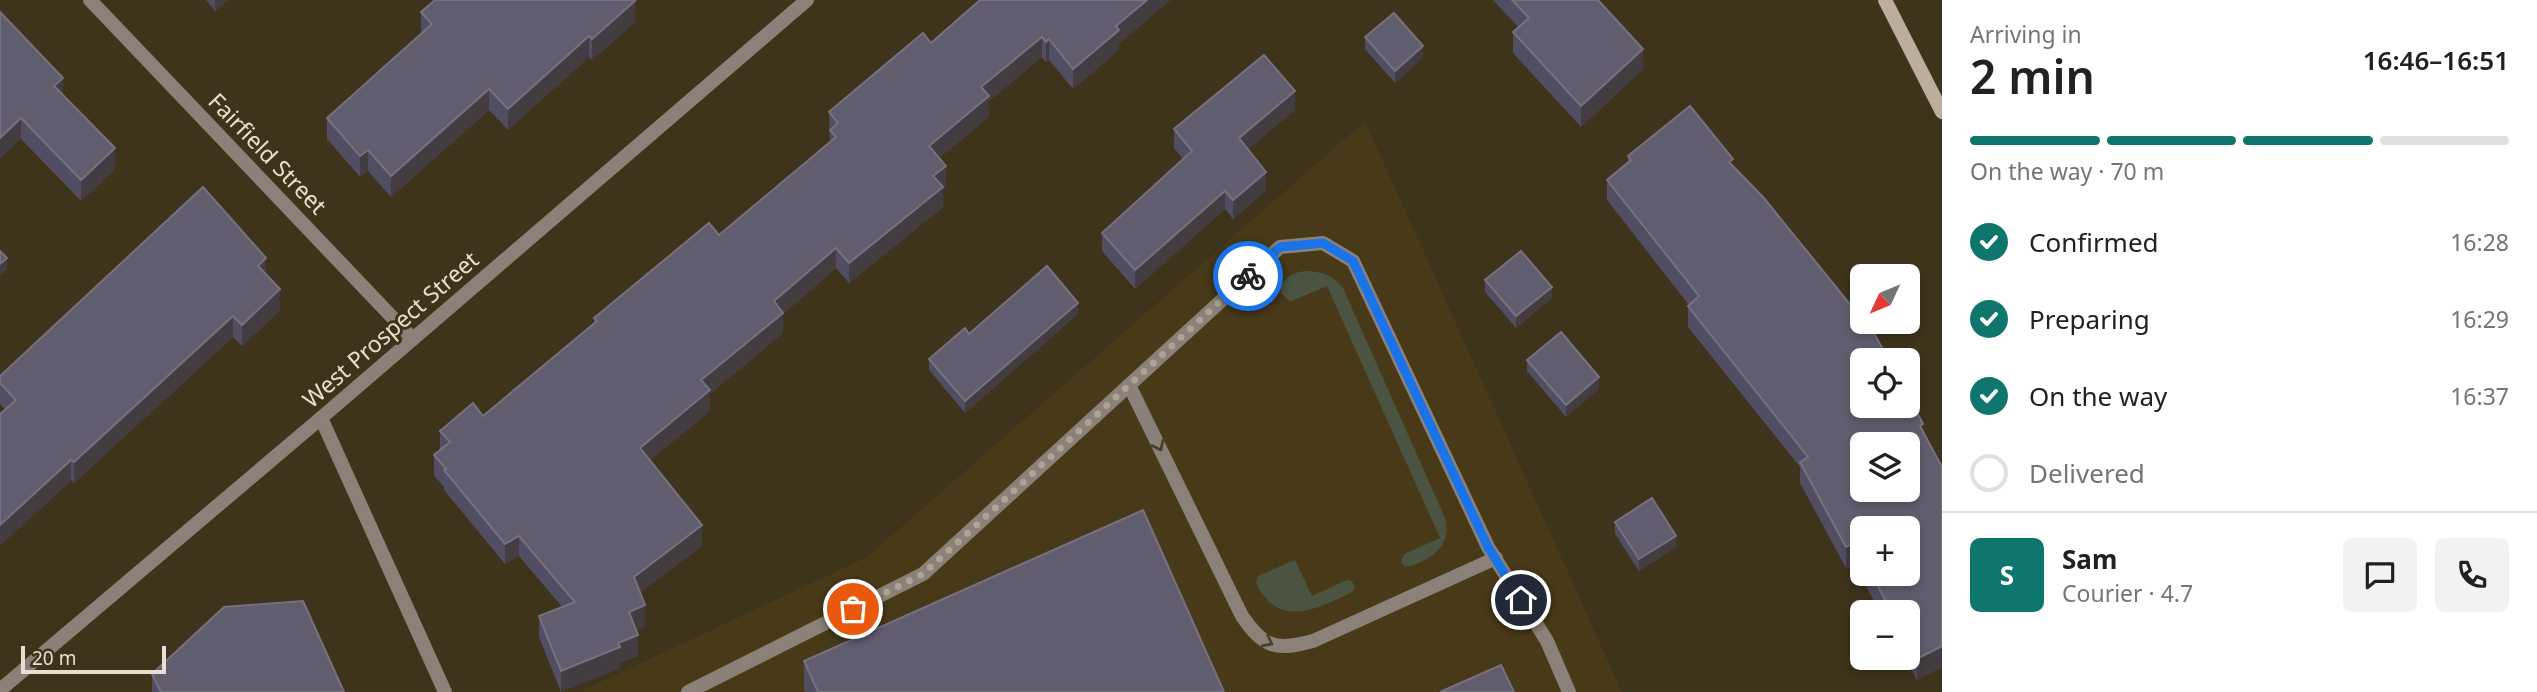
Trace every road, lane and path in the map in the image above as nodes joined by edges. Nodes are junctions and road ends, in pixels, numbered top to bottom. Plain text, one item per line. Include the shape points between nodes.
1 (90, 0) edge
2 (807, 0) edge
3 (1885, 0) edge
4 (1942, 112) edge
5 (413, 338) junction
6 (1129, 384) junction
7 (321, 418) junction
8 (1496, 558) junction
9 (0, 690) edge
10 (445, 692) edge
11 (688, 692) edge
12 (1569, 692) edge

1 - 5 street, Fairfield Street
2 - 5 street, West Prospect Street
3 - 4 main road
5 - 7 street, West Prospect Street
6 -> 8 street via 1241,616 1270,645 1287,648 1313,641
6 - 8 street via 1280,247 1323,243 1353,261
6 - 11 street via 923,574
7 - 9 street, West Prospect Street
7 - 10 street
8 - 12 street via 1547,641

